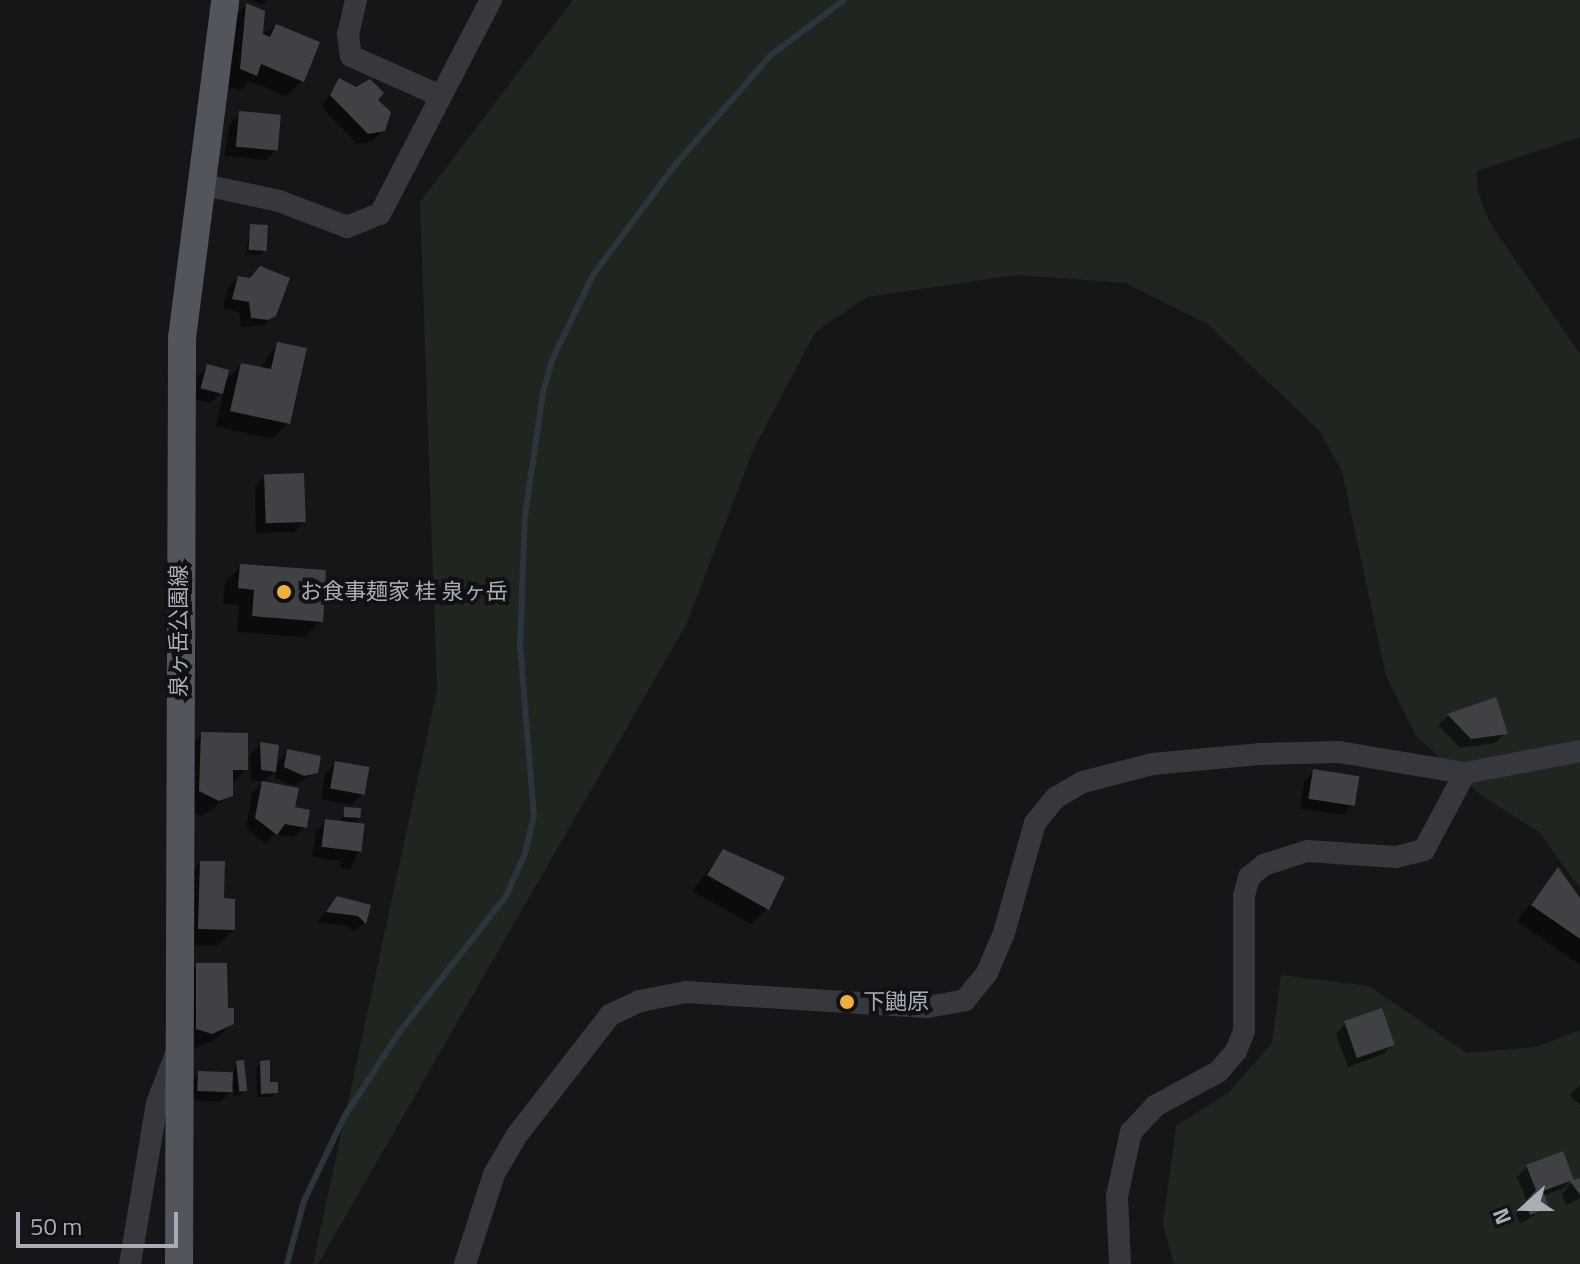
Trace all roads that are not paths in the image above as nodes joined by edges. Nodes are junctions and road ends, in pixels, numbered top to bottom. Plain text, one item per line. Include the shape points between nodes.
1 (225, 0) edge
2 (356, 0) edge
3 (491, 0) edge
4 (438, 95) junction
5 (200, 184) junction
6 (1580, 751) edge
7 (1465, 773) junction
8 (178, 1049) junction
9 (130, 1264) edge
10 (179, 1264) edge
11 (465, 1264) edge
12 (1120, 1264) edge

1 - 5 main road, 泉ヶ岳公園線
2 - 4 street via 348,35 351,56
3 - 4 street
4 - 5 street via 380,214 361,223 347,227 279,201
5 - 8 main road, 泉ヶ岳公園線 via 182,338 179,434
6 - 7 street
7 - 11 street via 1319,751 1165,763 1106,774 1055,798 1035,823 1004,933 987,973 965,1000 927,1007 709,991 620,1008 601,1025 517,1135 494,1174
7 - 12 street via 1424,850 1396,857 1307,851 1264,865 1249,877 1244,896 1244,1031 1218,1072 1155,1106 1131,1132 1117,1196
8 - 9 street via 157,1103
8 - 10 main road, 泉ヶ岳公園線

